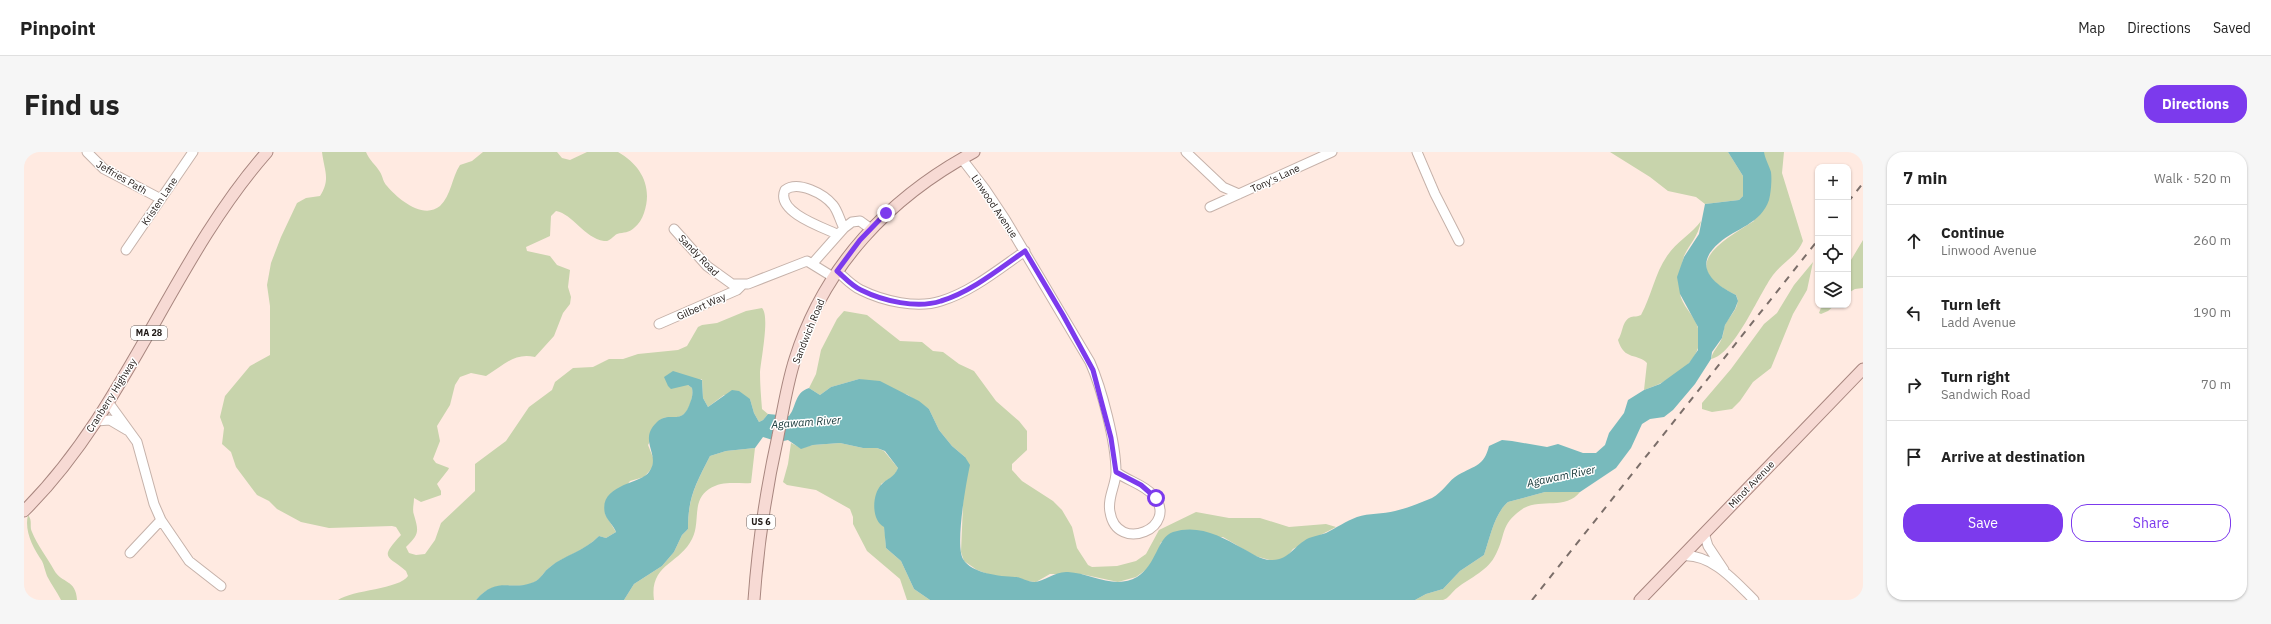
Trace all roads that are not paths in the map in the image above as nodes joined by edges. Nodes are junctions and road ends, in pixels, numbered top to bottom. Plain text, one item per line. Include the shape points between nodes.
1 (87, 152) edge
2 (193, 152) edge
3 (267, 152) edge
4 (974, 152) edge
5 (1186, 152) edge
6 (1332, 152) edge
7 (1417, 152) edge
8 (962, 159) junction
9 (1239, 194) junction
10 (161, 199) junction
11 (1210, 207) dead end
12 (844, 228) junction
13 (870, 228) junction
14 (674, 229) dead end
15 (837, 234) junction
16 (1459, 241) dead end
17 (126, 250) dead end
18 (1025, 251) junction
19 (812, 262) junction
20 (835, 274) junction
21 (742, 285) junction
22 (659, 324) dead end
23 (1863, 369) edge
24 (108, 402) junction
25 (96, 421) junction
26 (130, 432) junction
27 (1116, 472) junction
28 (24, 510) edge
29 (161, 520) junction
30 (1704, 533) junction
31 (130, 553) dead end
32 (1682, 556) junction
33 (1726, 573) junction
34 (221, 586) dead end
35 (754, 600) edge
36 (1640, 600) edge
37 (1754, 600) edge

1 - 10 street, Jeffries Path via 104,168
2 - 10 street, Kristen Lane
3 - 24 main road, Cranberry Highway / MA 28 via 202,238
4 - 8 main road, Sandwich Road / US 6
5 - 9 street, Tony's Lane via 1216,181
6 - 9 street, Tony's Lane
7 - 16 street
8 - 13 main road, Sandwich Road / US 6 via 912,191
8 - 18 street, Linwood Avenue via 986,189
9 - 11 street, Tony's Lane
10 - 17 street, Kristen Lane
12 - 13 street via 856,221 864,222
12 - 15 street
12 - 15 street via 833,205 821,196 803,188 786,189 785,199 794,212 808,222
13 - 20 main road, Sandwich Road / US 6
14 - 21 street, Sandy Road via 713,272 728,282
15 - 19 street
18 - 20 street via 957,294 931,304 897,302 876,296 860,290
18 - 27 street, Linwood Avenue via 1093,370 1111,438
19 - 20 street
19 - 21 street via 798,262 755,282
20 - 35 main road, Sandwich Road / US 6 via 817,306 799,348 782,414 759,536
21 - 22 street, Gilbert Way via 704,306
23 - 30 main road, Minot Avenue
24 - 25 main road, Cranberry Highway / MA 28
24 - 26 street
25 - 26 street via 110,420
25 - 28 main road, Cranberry Highway / MA 28 via 61,470
26 - 29 street via 137,442 151,496
27 - 27 street, Linwood Avenue via 1109,506 1111,516 1125,532 1135,535 1146,532 1154,525 1159,515 1158,502 1146,489
29 - 31 street
29 - 34 street via 189,561
30 - 32 main road, Minot Avenue
30 - 33 street via 1708,546
32 - 33 street via 1698,557
32 - 36 main road, Minot Avenue
33 - 37 street

